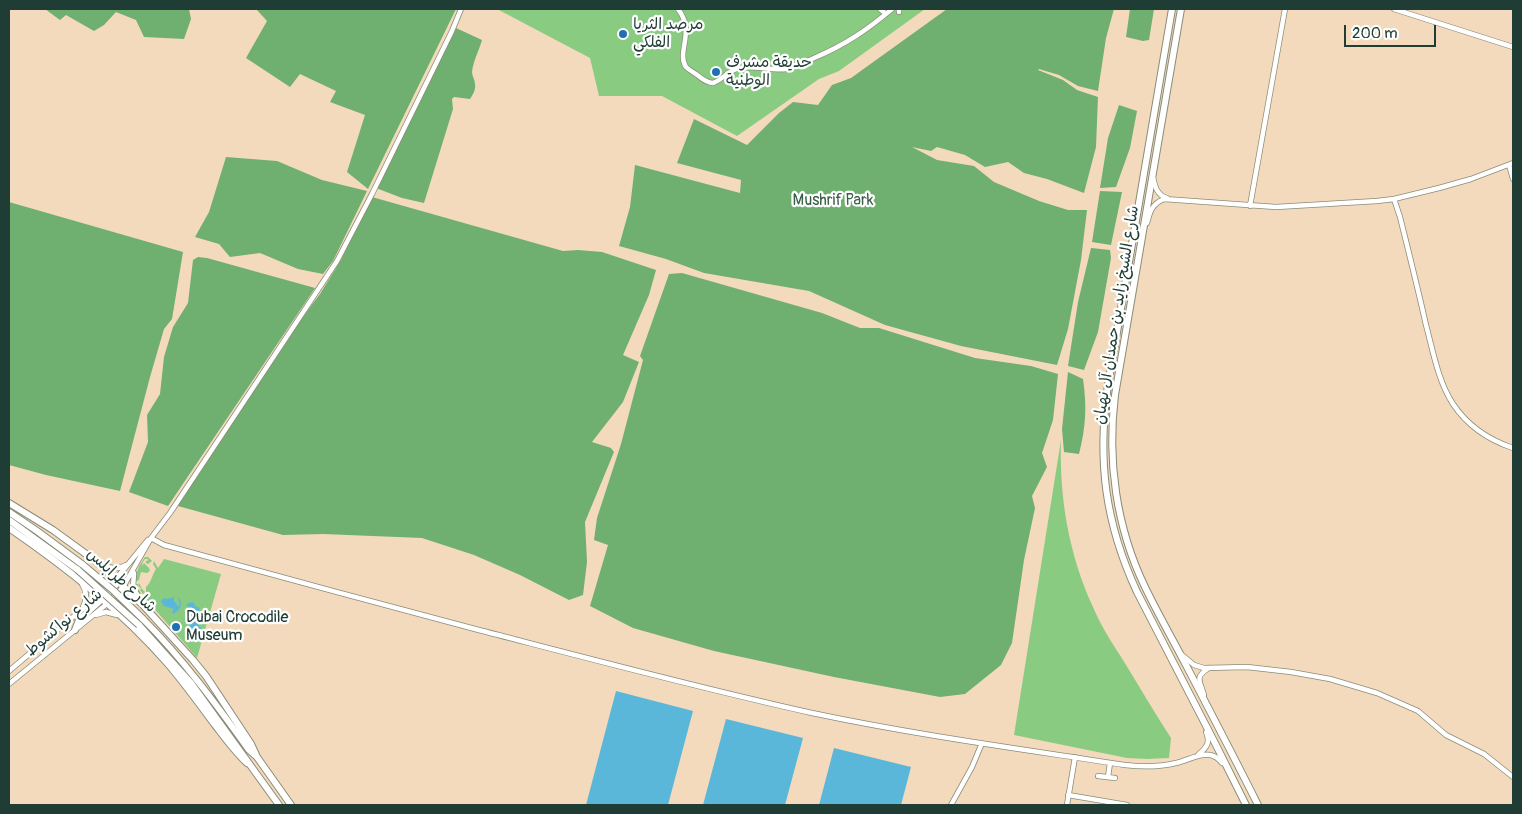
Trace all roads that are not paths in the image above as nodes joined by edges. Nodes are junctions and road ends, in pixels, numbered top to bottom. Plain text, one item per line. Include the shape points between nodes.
1 (461, 9) edge
2 (678, 9) edge
3 (880, 9) edge
4 (892, 9) edge
5 (1172, 9) edge
6 (1181, 9) edge
7 (1285, 9) edge
8 (1394, 9) edge
9 (886, 14) junction
10 (1513, 47) edge
11 (1511, 164) edge
12 (1153, 174) junction
13 (1513, 178) edge
14 (1169, 199) junction
15 (1394, 199) junction
16 (1250, 206) junction
17 (1142, 238) junction
18 (1513, 448) edge
19 (9, 502) edge
20 (9, 512) edge
21 (9, 520) edge
22 (9, 528) edge
23 (151, 538) junction
24 (97, 562) junction
25 (129, 563) junction
26 (81, 567) junction
27 (135, 568) junction
28 (78, 578) junction
29 (115, 579) junction
30 (123, 587) junction
31 (103, 599) junction
32 (142, 604) junction
33 (81, 610) junction
34 (90, 618) junction
35 (127, 622) junction
36 (141, 622) junction
37 (75, 630) junction
38 (1178, 650) junction
39 (1209, 668) junction
40 (9, 671) edge
41 (9, 684) edge
42 (1205, 701) junction
43 (1199, 712) junction
44 (982, 743) junction
45 (1198, 756) junction
46 (257, 757) junction
47 (1075, 757) junction
48 (247, 763) junction
49 (1110, 763) junction
50 (1098, 776) dead end
51 (1108, 777) junction
52 (1513, 777) edge
53 (1115, 778) dead end
54 (1234, 780) junction
55 (1068, 795) junction
56 (279, 805) edge
57 (292, 805) edge
58 (951, 805) edge
59 (1067, 805) edge
60 (1123, 805) edge
61 (1246, 805) edge
62 (1258, 805) edge

1 - 23 street via 337,260
2 - 9 street via 687,26 685,64 711,83 740,68 780,69 799,65 848,42
3 - 9 street
4 - 9 street
5 - 43 highway, شارع الشيخ زايد بن حمدان آل نهيان via 1108,385 1103,451 1107,500 1121,556
6 - 12 highway, شارع الشيخ زايد بن حمدان آل نهيان
7 - 16 street
8 - 10 street
11 - 13 street
11 - 15 street via 1452,185
12 - 14 street via 1157,191
12 - 17 highway, شارع الشيخ زايد بن حمدان آل نهيان
14 - 16 street
14 - 17 street via 1160,201 1151,210
15 - 16 street
15 - 18 street via 1446,391 1475,427
17 - 38 highway, شارع الشيخ زايد بن حمدان آل نهيان via 1114,404 1114,478 1131,552
19 - 24 highway
20 - 26 highway, شارع طرابلس
21 - 26 highway, شارع طرابلس
22 - 28 highway
23 - 25 street, شارع نواكشوط
23 - 27 street, شارع نواكشوط
23 - 44 street via 164,545 259,571 703,688 839,718
24 - 25 street via 113,569
24 - 29 highway
25 - 29 street, شارع نواكشوط
26 - 36 highway, شارع طرابلس, bridge
27 - 30 street, شارع نواكشوط
27 - 32 street via 134,587
28 - 31 highway
28 - 33 street via 86,593 86,602
29 - 30 highway
29 - 31 highway via 114,588
30 - 31 street, شارع نواكشوط
30 - 32 highway
31 - 33 street, شارع نواكشوط
31 - 34 street, شارع نواكشوط
31 - 35 highway
31 - 37 highway via 79,620
32 - 46 highway via 206,676
33 - 40 street, شارع نواكشوط
34 - 35 street via 108,612
34 - 37 street, شارع نواكشوط
35 - 48 highway via 167,662
36 - 46 highway, شارع طرابلس via 158,634 190,671
36 - 48 highway, شارع طرابلس via 176,664
37 - 41 street, شارع نواكشوط
38 - 39 street via 1194,665
38 - 42 highway, شارع الشيخ زايد بن حمدان آل نهيان
39 - 42 street via 1200,676
39 - 52 street via 1242,667 1291,672 1377,693 1418,711 1446,735 1484,754
42 - 62 highway, شارع الشيخ زايد بن حمدان آل نهيان
43 - 45 street via 1208,742
43 - 54 highway, شارع الشيخ زايد بن حمدان آل نهيان
44 - 47 street
44 - 58 street
45 - 49 street via 1159,766
45 - 54 street via 1208,754 1217,757
46 - 57 highway, شارع طرابلس
47 - 49 street
47 - 55 street
48 - 56 highway, شارع طرابلس
49 - 51 street
50 - 51 street
51 - 53 street
54 - 61 highway, شارع الشيخ زايد بن حمدان آل نهيان
55 - 59 street
55 - 60 street

